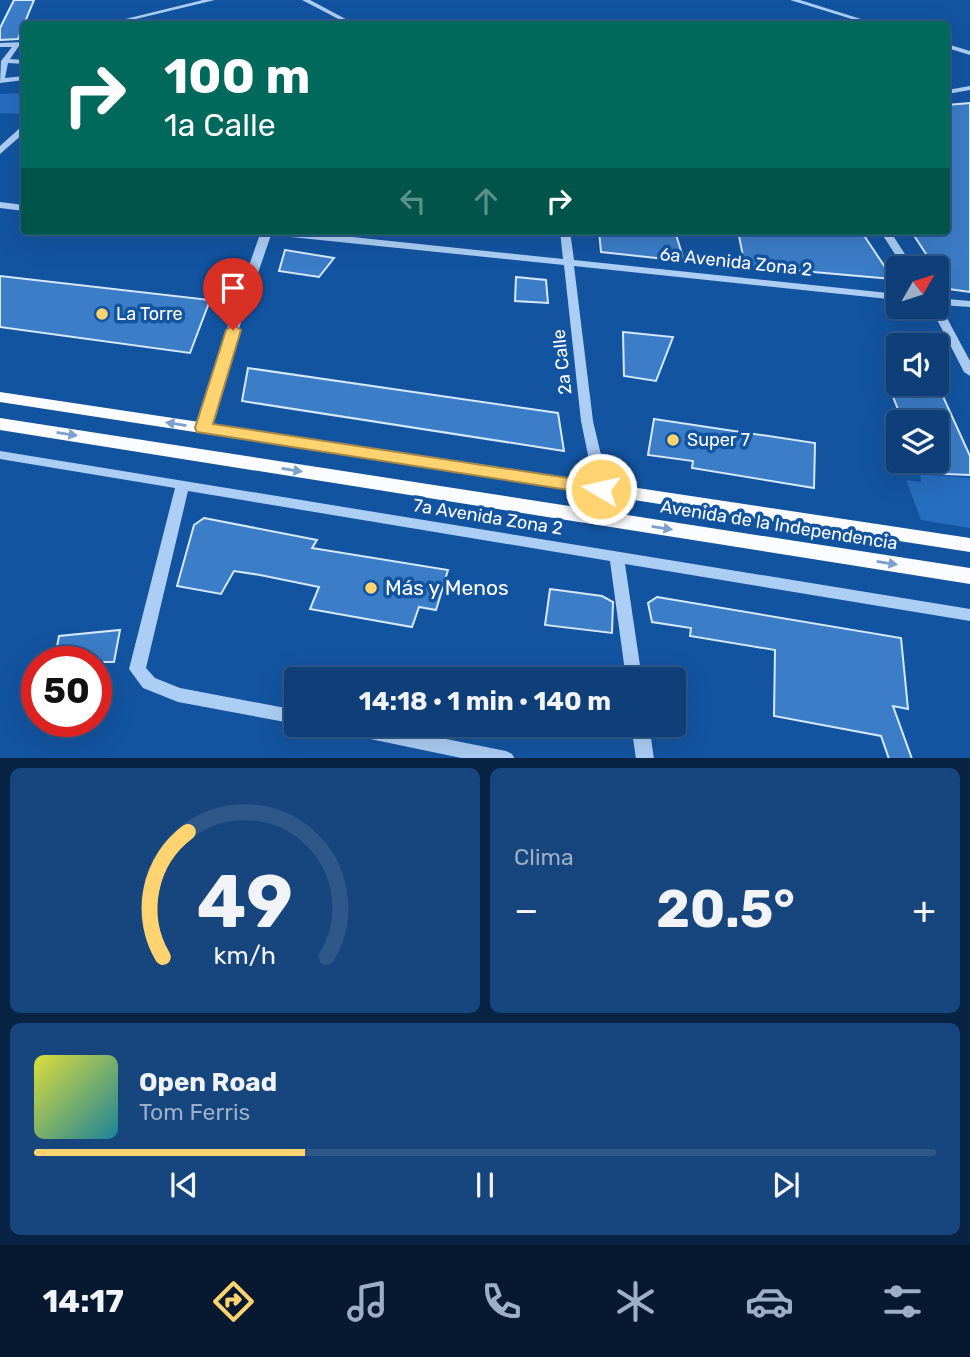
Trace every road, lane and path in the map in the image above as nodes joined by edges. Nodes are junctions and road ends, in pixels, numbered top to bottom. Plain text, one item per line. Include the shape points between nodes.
1 (212, 0) edge
2 (305, 0) edge
3 (793, 0) edge
4 (121, 21) edge
5 (346, 21) edge
6 (864, 21) edge
7 (0, 45) edge
8 (20, 45) edge
9 (950, 47) edge
10 (970, 53) edge
11 (5, 61) junction
12 (21, 62) edge
13 (21, 78) edge
14 (0, 81) edge
15 (970, 88) edge
16 (950, 91) edge
17 (21, 132) edge
18 (0, 151) edge
19 (0, 205) edge
20 (21, 208) edge
21 (266, 235) edge
22 (306, 235) edge
23 (566, 235) edge
24 (888, 235) edge
25 (901, 256) edge
26 (570, 262) junction
27 (886, 296) edge
28 (949, 302) edge
29 (970, 304) edge
30 (942, 319) edge
31 (970, 372) edge
32 (0, 397) edge
33 (0, 424) edge
34 (203, 428) junction
35 (0, 455) edge
36 (182, 487) junction
37 (601, 489) junction
38 (970, 545) edge
39 (617, 557) junction
40 (970, 576) edge
41 (970, 615) edge
42 (632, 667) edge
43 (284, 716) edge
44 (399, 737) edge
45 (642, 737) edge
46 (506, 758) edge
47 (645, 758) edge

1 - 4 street
2 - 5 street
3 - 6 street
7 - 8 street
8 - 11 street
9 - 10 street
11 - 12 street
11 - 14 street
13 - 14 street
15 - 16 street
17 - 18 street
19 - 20 street
21 - 34 street
22 - 26 street, 6a Avenida Zona 2
23 - 26 street, 2a Calle
24 - 25 street
26 - 27 street, 6a Avenida Zona 2
26 - 37 street, 2a Calle via 585,410
28 - 29 street
30 - 31 street
34 -> 32 main road, Avenida de la Independencia
33 -> 40 main road, Avenida de la Independencia
34 - 37 main road, Avenida de la Independencia
35 - 36 street, 7a Avenida Zona 2
36 - 39 street, 7a Avenida Zona 2
36 - 43 street via 137,669 149,683 178,695
37 - 38 main road, Avenida de la Independencia
39 - 41 street, 7a Avenida Zona 2
39 - 42 street
44 - 46 street
45 - 47 street

